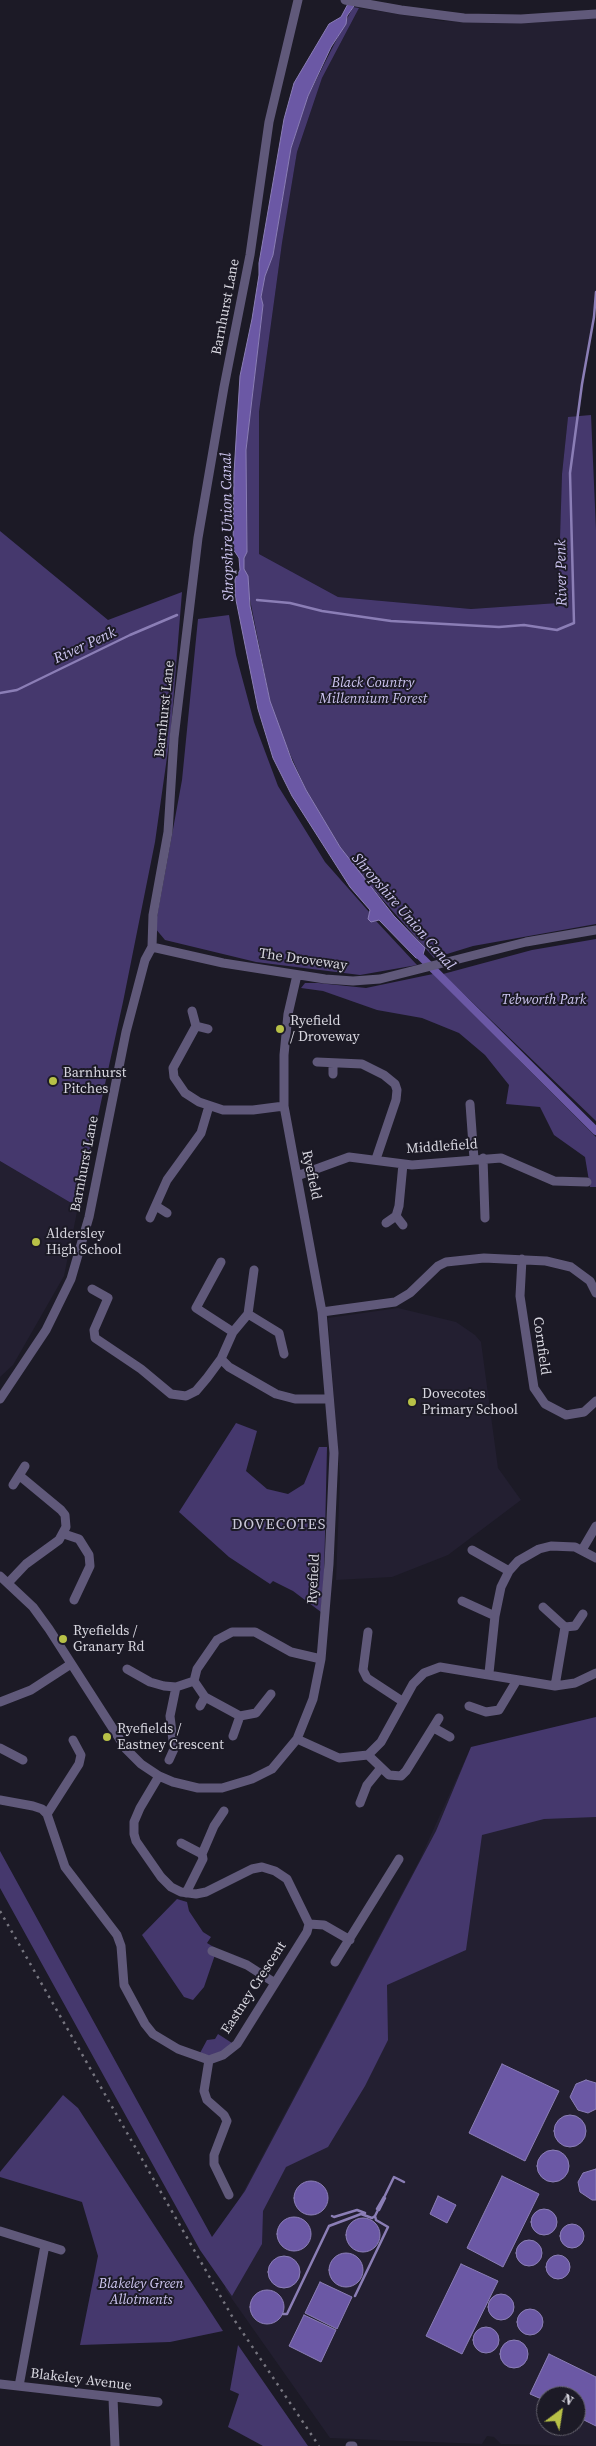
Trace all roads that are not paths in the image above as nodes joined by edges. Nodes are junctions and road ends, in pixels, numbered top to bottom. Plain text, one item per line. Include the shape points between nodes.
1 (298, 0) edge
2 (345, 0) edge
3 (596, 14) edge
4 (596, 930) edge
5 (152, 947) junction
6 (297, 975) junction
7 (192, 1011) dead end
8 (196, 1026) junction
9 (208, 1029) dead end
10 (317, 1062) dead end
11 (333, 1063) junction
12 (333, 1074) dead end
13 (470, 1104) dead end
14 (209, 1106) junction
15 (284, 1106) junction
16 (376, 1159) junction
17 (478, 1159) junction
18 (403, 1164) junction
19 (298, 1176) junction
20 (587, 1182) dead end
21 (156, 1206) junction
22 (166, 1213) dead end
23 (396, 1216) junction
24 (150, 1218) dead end
25 (485, 1218) dead end
26 (386, 1223) dead end
27 (404, 1225) dead end
28 (522, 1259) junction
29 (221, 1262) dead end
30 (254, 1270) dead end
31 (92, 1289) dead end
32 (596, 1293) edge
33 (322, 1312) junction
34 (248, 1314) junction
35 (233, 1332) junction
36 (284, 1354) dead end
37 (221, 1359) junction
38 (0, 1399) edge
39 (329, 1399) junction
40 (596, 1401) edge
41 (25, 1466) dead end
42 (20, 1476) junction
43 (13, 1485) dead end
44 (596, 1526) edge
45 (64, 1534) junction
46 (472, 1550) dead end
47 (582, 1550) junction
48 (596, 1558) edge
49 (509, 1571) junction
50 (0, 1576) edge
51 (8, 1583) junction
52 (74, 1600) dead end
53 (462, 1601) dead end
54 (543, 1606) dead end
55 (583, 1614) dead end
56 (495, 1616) junction
57 (565, 1627) junction
58 (368, 1632) dead end
59 (321, 1658) junction
60 (71, 1664) junction
61 (127, 1669) dead end
62 (489, 1674) junction
63 (596, 1674) edge
64 (517, 1680) junction
65 (194, 1681) junction
66 (556, 1686) junction
67 (176, 1687) junction
68 (272, 1694) dead end
69 (205, 1697) junction
70 (402, 1701) junction
71 (0, 1702) edge
72 (200, 1706) dead end
73 (474, 1706) dead end
74 (240, 1716) junction
75 (438, 1718) dead end
76 (434, 1728) junction
77 (233, 1736) dead end
78 (450, 1737) dead end
79 (297, 1739) junction
80 (73, 1740) dead end
81 (0, 1748) edge
82 (368, 1754) junction
83 (24, 1760) dead end
84 (169, 1760) dead end
85 (380, 1769) junction
86 (159, 1776) junction
87 (0, 1800) edge
88 (360, 1802) dead end
89 (224, 1811) dead end
90 (47, 1814) junction
91 (181, 1843) dead end
92 (202, 1854) junction
93 (399, 1859) dead end
94 (186, 1893) junction
95 (310, 1924) junction
96 (350, 1940) junction
97 (212, 1951) dead end
98 (335, 1962) dead end
99 (275, 1983) junction
100 (209, 2060) junction
101 (229, 2195) dead end
102 (0, 2231) edge
103 (45, 2246) junction
104 (61, 2250) dead end
105 (0, 2384) edge
106 (18, 2386) junction
107 (113, 2398) junction
108 (158, 2402) dead end
109 (115, 2446) edge

1 - 5 street, Barnhurst Lane via 269,122 250,255 198,538 174,738 168,832 153,916
2 - 3 street via 464,18
4 - 6 street, The Droveway via 526,942 380,979 352,981
5 - 6 street, The Droveway
5 - 38 street, Barnhurst Lane via 145,960 126,1032 89,1217 71,1279 46,1330
6 - 15 street, Ryefield via 288,1014
7 - 8 street
8 - 9 street
8 - 14 street via 176,1060 174,1077 185,1092
10 - 11 street
11 - 12 street
11 - 16 street via 362,1064 395,1084 396,1100
13 - 17 street
14 - 15 street via 238,1111
14 - 21 street via 200,1133 167,1180
15 - 19 street, Ryefield
16 - 18 street, Middlefield
16 - 19 street, Middlefield via 346,1157
17 - 18 street, Middlefield
17 - 20 street, Middlefield via 501,1158 554,1181
17 - 25 street
18 - 23 street
19 - 33 street, Ryefield
21 - 22 street
21 - 24 street
23 - 26 street
23 - 27 street
28 - 32 street via 571,1267 590,1281
28 - 33 street via 446,1262 395,1302
28 - 40 street, Cornfield via 520,1296 534,1388 545,1404 566,1415 584,1412
29 - 35 street via 196,1308
30 - 34 street
31 - 37 street via 108,1298 94,1330 96,1338 170,1394 186,1396 196,1391
33 - 39 street, Ryefield
34 - 35 street
34 - 36 street via 279,1332
35 - 37 street
37 - 39 street via 276,1394 295,1399
39 - 59 street, Ryefield via 334,1453
41 - 42 street
42 - 43 street
42 - 45 street via 61,1510 67,1521
44 - 47 street
45 - 51 street
45 - 52 street via 79,1539 89,1555 90,1566
46 - 49 street
47 - 48 street
47 - 49 street via 565,1546 539,1549 526,1555
49 - 56 street via 501,1586
50 - 51 street, Ryefield
51 - 60 street, Ryefield via 32,1607
53 - 56 street
54 - 57 street
55 - 57 street via 575,1626
56 - 62 street
57 - 66 street
58 - 70 street via 364,1670 367,1678
59 - 65 street via 291,1652 255,1632 241,1631 217,1640 197,1668
59 - 79 street, Ryefield via 313,1698
60 - 71 street via 31,1690
60 - 86 street, Ryefield via 126,1749
61 - 67 street via 150,1682
62 - 64 street
62 - 70 street via 449,1666 432,1669 418,1678
63 - 66 street via 575,1684
64 - 66 street
64 - 73 street via 499,1710 486,1712
65 - 67 street
65 - 69 street
67 - 84 street via 170,1716 177,1736
68 - 74 street via 256,1713
69 - 72 street
69 - 74 street
70 - 82 street via 381,1742
74 - 77 street
75 - 76 street
76 - 78 street
76 - 85 street via 401,1776 389,1775
79 - 82 street via 339,1758
79 - 86 street, Ryefield via 272,1768 252,1779 222,1788 198,1788
80 - 90 street via 81,1755 79,1764
81 - 83 street
82 - 85 street
85 - 88 street via 367,1785
86 - 94 street via 140,1808 134,1822 134,1834 161,1877 171,1888
87 - 90 street via 33,1806
89 - 92 street
90 - 100 street via 65,1867 118,1934 124,1985 145,2024 153,2034 169,2044
91 - 92 street
92 - 94 street via 203,1859
93 - 96 street
94 - 95 street via 206,1892 262,1867 287,1879
95 - 96 street via 324,1925
95 - 99 street, Eastney Crescent
96 - 98 street
97 - 99 street via 247,1965
99 - 100 street, Eastney Crescent via 237,2044
100 - 101 street via 204,2091 207,2100 224,2114 227,2121 214,2155 214,2164
102 - 103 street
103 - 104 street
103 - 106 street
105 - 106 street, Blakeley Avenue
106 - 107 street, Blakeley Avenue
107 - 108 street, Blakeley Avenue
107 - 109 street

